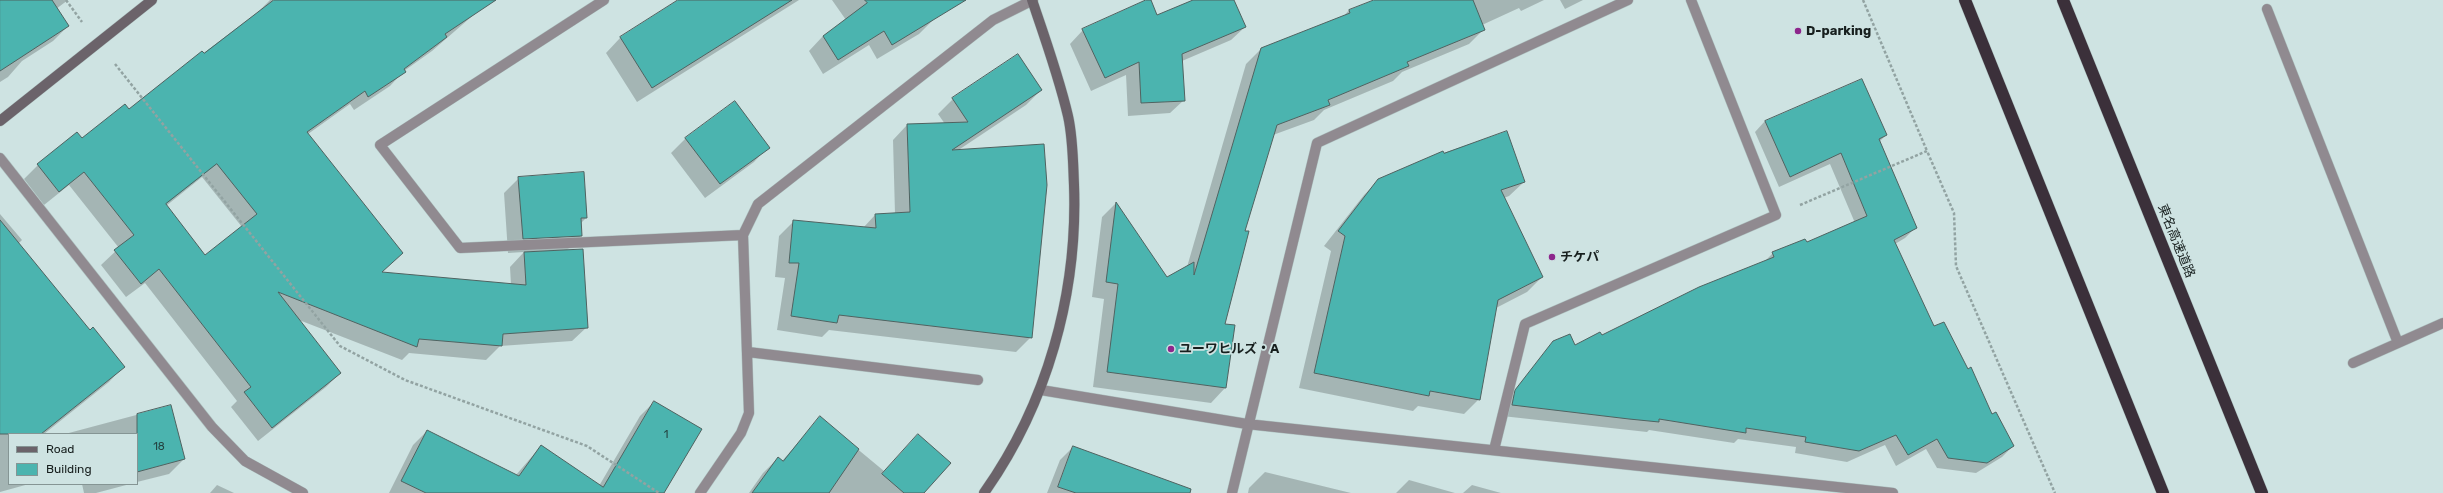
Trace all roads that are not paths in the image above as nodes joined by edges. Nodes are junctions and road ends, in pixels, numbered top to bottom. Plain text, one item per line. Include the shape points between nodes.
1 (152, 0) edge
2 (604, 0) edge
3 (1032, 0) edge
4 (1628, 0) edge
5 (1691, 0) edge
6 (1965, 0) edge
7 (2063, 0) edge
8 (2267, 9) dead end
9 (0, 121) edge
10 (0, 158) edge
11 (743, 235) junction
12 (2443, 323) edge
13 (2398, 343) junction
14 (748, 352) junction
15 (2353, 364) dead end
16 (978, 380) dead end
17 (1041, 390) junction
18 (1248, 424) junction
19 (1494, 450) junction
20 (303, 493) edge
21 (700, 493) edge
22 (984, 493) edge
23 (1232, 493) edge
24 (1893, 493) edge
25 (2163, 493) edge
26 (2262, 493) edge

1 - 9 street
2 - 11 street via 380,144 460,248
3 - 11 street via 993,20 758,204
3 - 17 street via 1068,116 1073,150 1075,222 1067,297
4 - 18 street via 1317,143
5 - 19 street via 1776,215 1525,324
6 - 25 highway
7 - 26 highway, 東名高速道路
8 - 13 street
10 - 20 street via 212,427 245,461
11 - 14 street
12 - 13 street
13 - 15 street
14 - 16 street
14 - 21 street via 748,413 741,433
17 - 18 street
17 - 22 street via 1007,460
18 - 19 street
18 - 23 street
19 - 24 street

